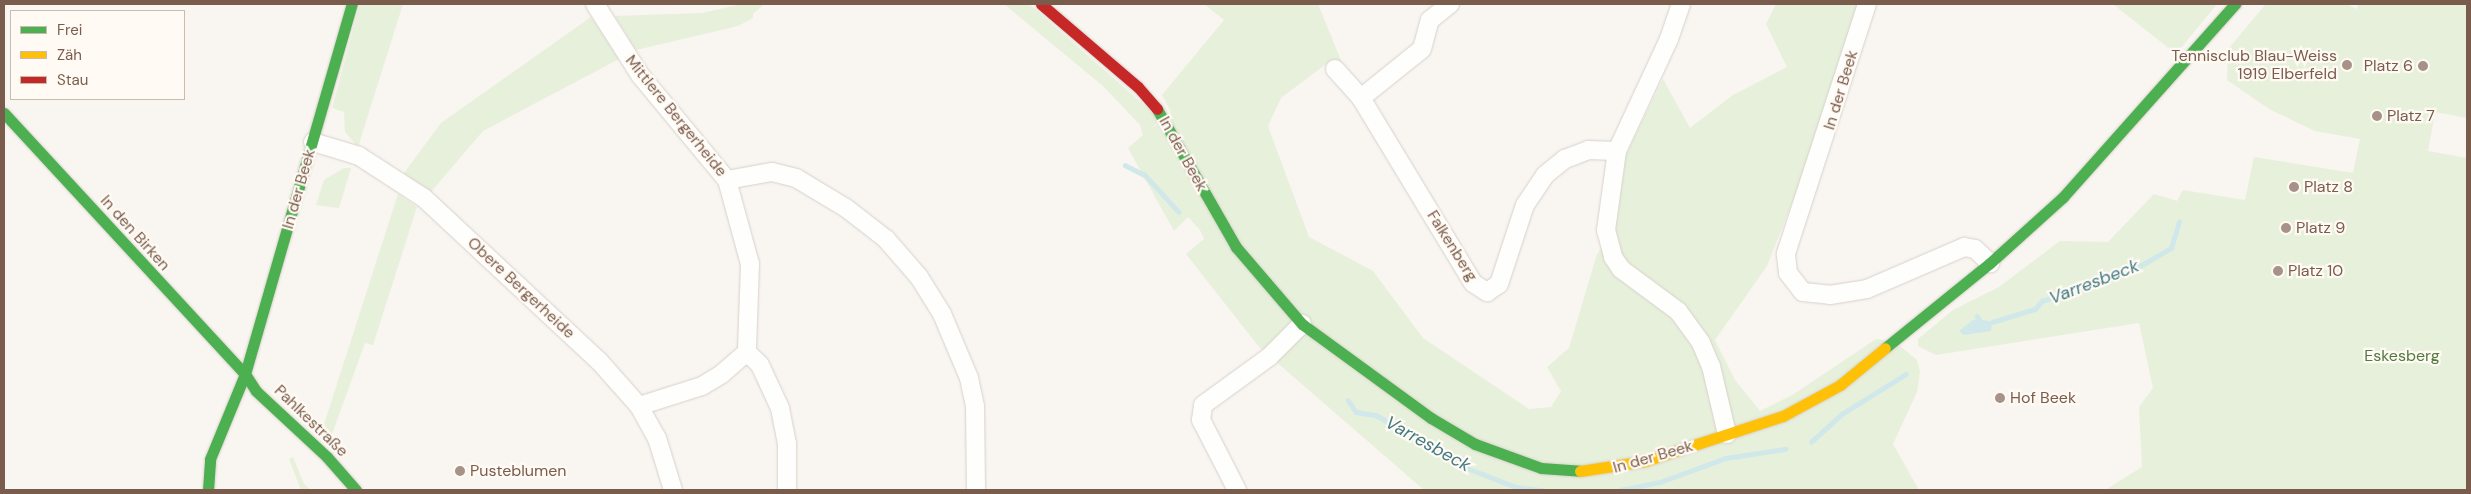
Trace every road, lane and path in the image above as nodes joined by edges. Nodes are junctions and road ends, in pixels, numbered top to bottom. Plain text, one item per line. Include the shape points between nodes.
1 (352, 4) edge
2 (595, 4) edge
3 (1041, 4) edge
4 (1450, 4) edge
5 (1681, 4) edge
6 (1867, 4) edge
7 (2235, 4) edge
8 (1335, 69) dead end
9 (1361, 98) junction
10 (4, 113) edge
11 (313, 142) junction
12 (1616, 151) junction
13 (727, 180) junction
14 (1990, 263) junction
15 (1302, 324) junction
16 (747, 352) junction
17 (245, 374) junction
18 (640, 406) junction
19 (1727, 434) junction
20 (208, 490) edge
21 (356, 490) edge
22 (673, 490) edge
23 (787, 490) edge
24 (976, 490) edge
25 (1237, 490) edge

1 - 11 street, In der Beek
2 - 13 street, Mittlere Bergerheide via 640,75
3 - 15 street, In der Beek via 1138,87 1160,113 1236,247
4 - 9 street via 1430,20 1422,49
5 - 12 street via 1669,39
6 - 14 street, In der Beek via 1786,254 1788,273 1803,292 1830,295 1867,289 1964,248 1975,248
7 - 14 street, In der Beek via 2114,144 2063,197
8 - 9 street, Falkenberg
9 - 12 street, Falkenberg via 1473,283 1487,292 1499,284 1522,210 1545,175 1582,152 1598,148
10 - 17 street, In den Birken
11 - 17 street, In der Beek
11 - 18 street, Obere Bergerheide via 359,156 424,198 599,362
12 - 19 street via 1606,212 1606,230 1613,256 1632,280 1672,307 1691,326 1711,366
13 - 16 street, Mittlere Bergerheide via 750,264
13 - 24 street via 772,172 796,178 846,208 886,239 918,277 942,314 969,378 975,406
14 - 19 street, In der Beek via 1840,385 1783,416
15 - 19 street, In der Beek via 1456,434 1499,454 1541,468 1587,472 1616,469
15 - 25 street via 1269,357 1203,405 1201,420
16 - 18 street via 702,386
16 - 23 street via 760,366 780,408 787,443
17 - 20 street, In der Beek via 210,459
17 - 21 street, Pahlkestraße via 256,391 327,457
18 - 22 street, Obere Bergerheide via 657,438

